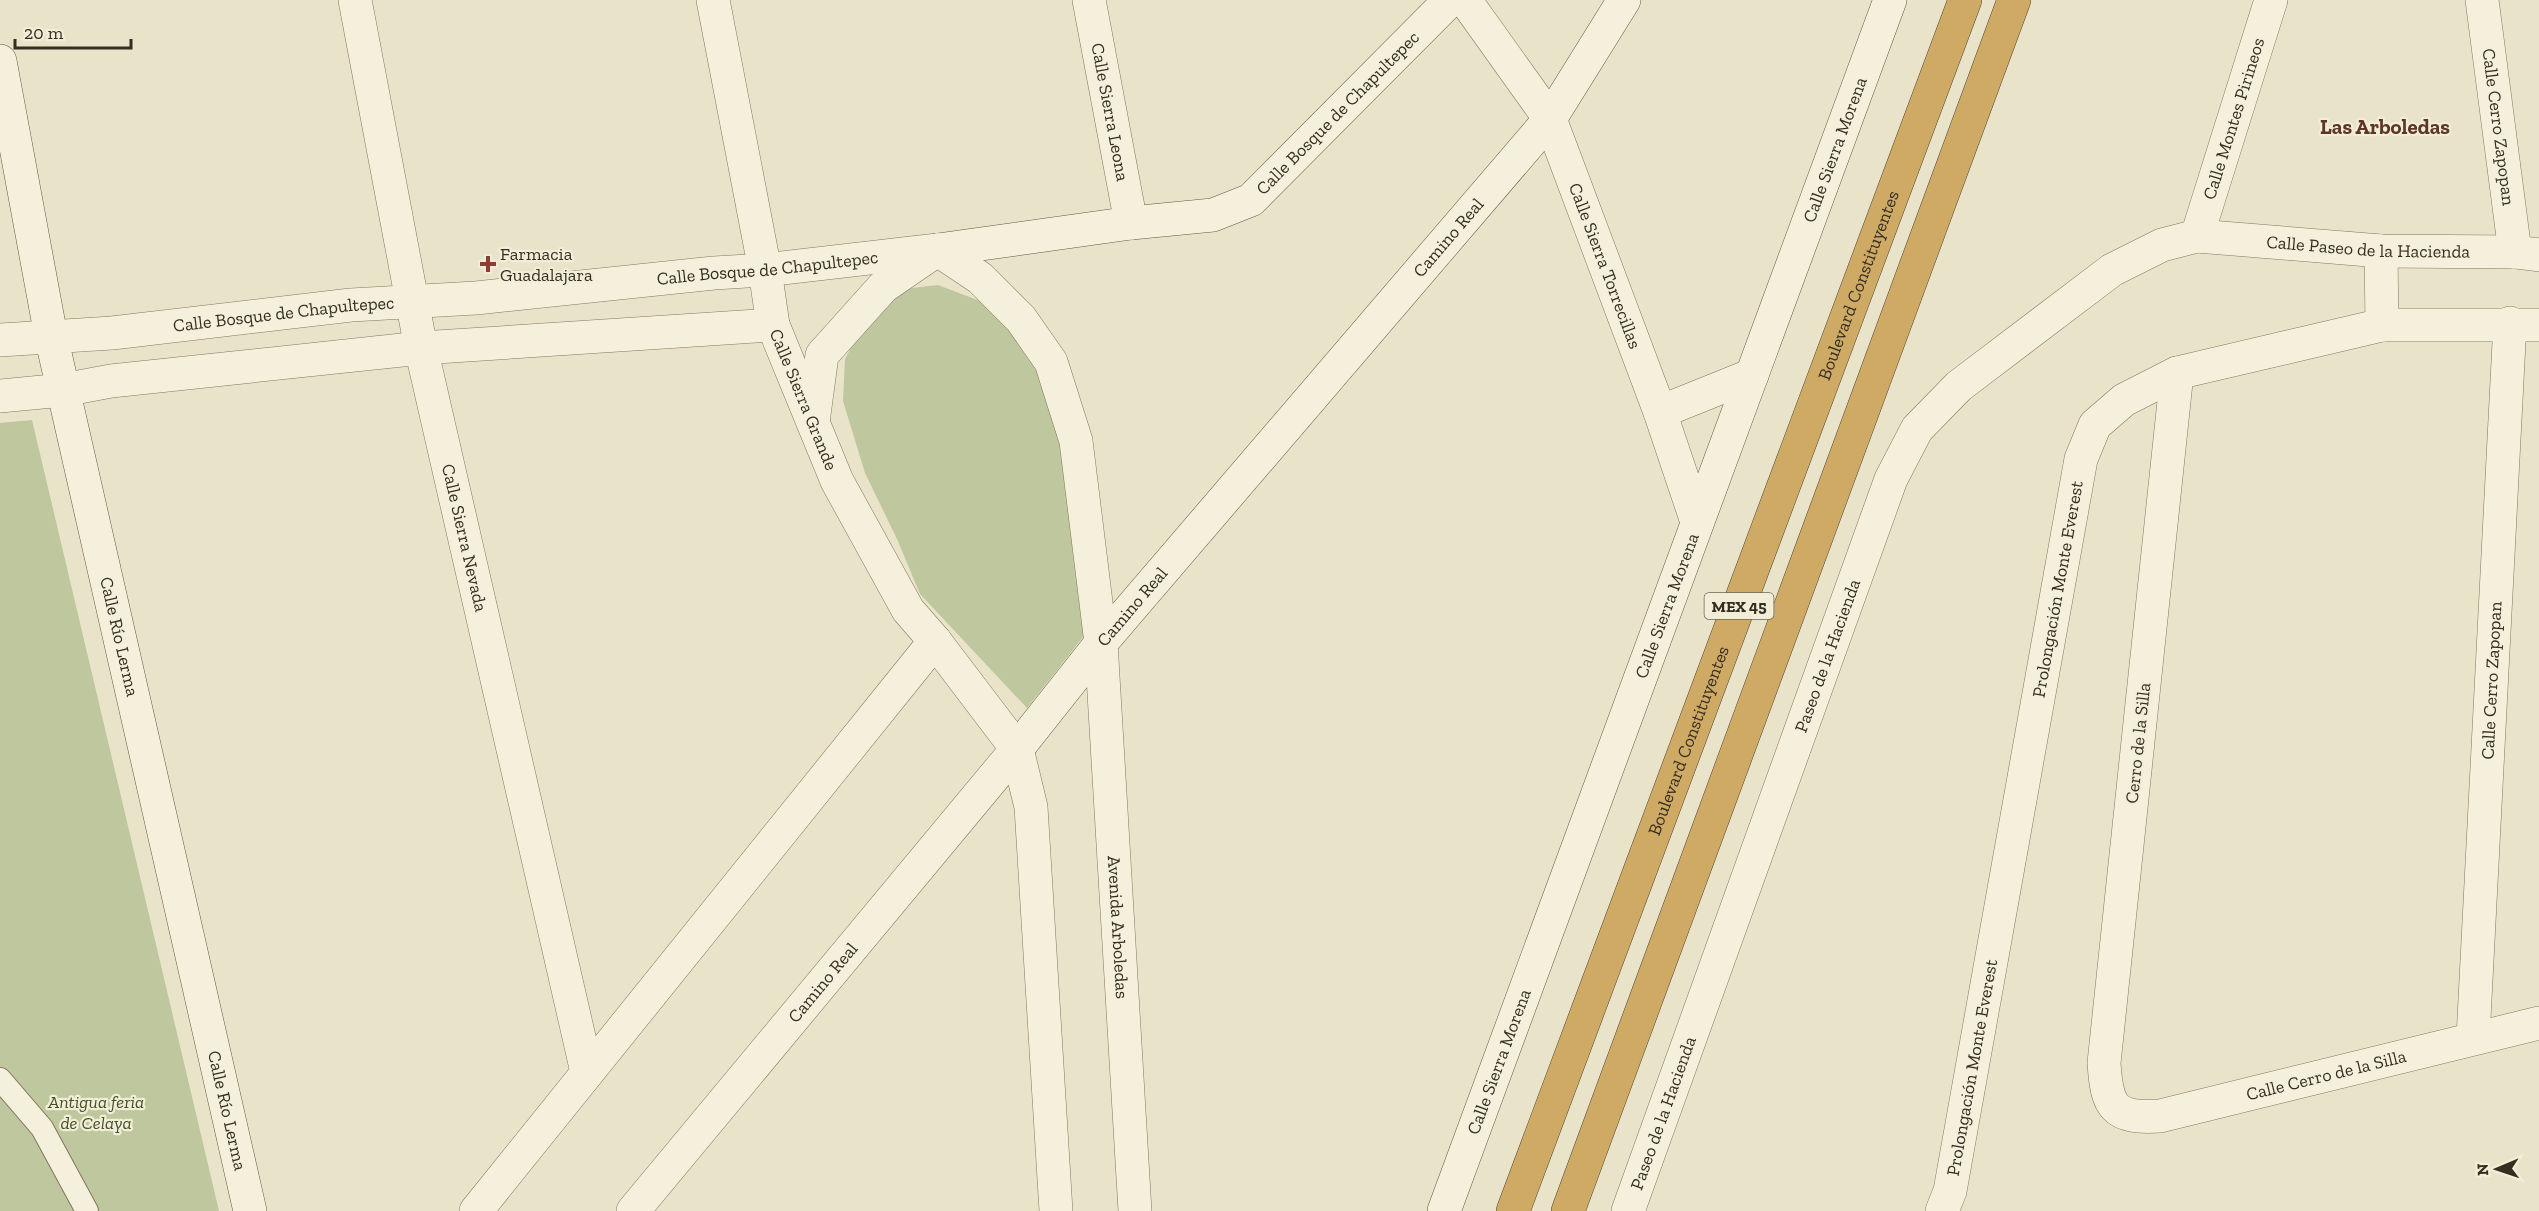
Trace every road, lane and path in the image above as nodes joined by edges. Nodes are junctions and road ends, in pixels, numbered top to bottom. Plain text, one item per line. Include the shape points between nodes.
1 (355, 0) edge
2 (713, 0) edge
3 (1089, 0) edge
4 (1450, 0) edge
5 (1465, 0) edge
6 (1624, 0) edge
7 (1890, 0) edge
8 (1965, 0) edge
9 (2014, 0) edge
10 (2271, 0) edge
11 (2482, 0) edge
12 (0, 61) edge
13 (1550, 119) junction
14 (1131, 223) junction
15 (2197, 236) junction
16 (938, 249) junction
17 (2380, 251) junction
18 (2527, 253) edge
19 (765, 270) junction
20 (413, 302) junction
21 (2525, 324) edge
22 (774, 325) junction
23 (2382, 325) junction
24 (51, 336) junction
25 (0, 340) edge
26 (421, 348) junction
27 (2177, 373) junction
28 (1752, 375) junction
29 (63, 390) junction
30 (0, 396) edge
31 (1660, 412) junction
32 (813, 425) junction
33 (1697, 522) junction
34 (935, 641) junction
35 (1101, 643) junction
36 (1017, 749) junction
37 (2539, 1023) edge
38 (2474, 1038) junction
39 (587, 1072) junction
40 (0, 1079) edge
41 (2116, 1110) joint
42 (644, 1205) edge
43 (87, 1211) edge
44 (250, 1211) edge
45 (476, 1211) edge
46 (1056, 1211) edge
47 (1135, 1211) edge
48 (1444, 1211) edge
49 (1513, 1211) edge
50 (1568, 1211) edge
51 (1628, 1211) edge
52 (1942, 1211) edge

1 - 20 street, Calle Sierra Nevada
2 - 19 street, Calle Sierra Grande
3 - 14 street, Calle Sierra Leona
4 - 14 street, Calle Bosque de Chapultepec via 1251,200 1213,215
5 - 13 street, Calle Sierra Torrecillas
6 - 13 street, Camino Real
7 - 28 street, Calle Sierra Morena
8 - 49 highway, Boulevard Constituyentes / MEX 45
9 - 50 highway, MEX 45
10 - 15 street, Calle Montes Pirineos
11 - 18 street, Calle Cerro Zapopan
12 - 24 street, Calle Río Lerma
13 - 31 street, Calle Sierra Torrecillas
13 - 35 street, Camino Real
14 - 16 street, Calle Bosque de Chapultepec
15 - 17 street, Calle Paseo de la Hacienda
15 - 51 street, Paseo de la Hacienda via 2162,245 2112,270 1959,386 1917,429 1890,479
16 - 19 street, Calle Bosque de Chapultepec
16 - 32 street via 883,287 822,356
16 - 35 street via 980,278 1021,318 1051,362 1076,441
17 - 18 street, Calle Paseo de la Hacienda
17 - 23 street
19 - 20 street, Calle Bosque de Chapultepec
19 - 22 street, Calle Sierra Grande
20 - 24 street, Calle Bosque de Chapultepec
20 - 26 street, Calle Sierra Nevada
21 - 23 street, Prolongación Monte Everest
21 - 38 street, Calle Cerro Zapopan
22 - 26 street
22 - 32 street, Calle Sierra Grande
23 - 27 street, Prolongación Monte Everest
24 - 25 street, Calle Bosque de Chapultepec
24 - 29 street, Calle Río Lerma
26 - 29 street via 111,381
26 - 39 street, Calle Sierra Nevada
27 - 41 street, Cerro de la Silla via 2104,1063 2106,1091
27 - 52 street, Prolongación Monte Everest via 2124,400 2095,425 2081,459 1950,1191
28 - 31 street
28 - 33 street, Calle Sierra Morena
29 - 30 street
29 - 44 street, Calle Río Lerma
31 - 33 street, Calle Sierra Torrecillas
32 - 34 street, Calle Sierra Grande via 837,481 908,610
33 - 48 street, Calle Sierra Morena
34 - 36 street, Calle Sierra Grande
34 - 39 street
35 - 36 street, Camino Real
35 - 47 street, Avenida Arboledas
36 - 42 street, Camino Real
36 - 46 street via 1031,807
37 - 38 street, Calle Cerro de la Silla
38 - 41 street, Calle Cerro de la Silla via 2160,1116 2137,1118
39 - 45 street
40 - 43 lane via 42,1128

